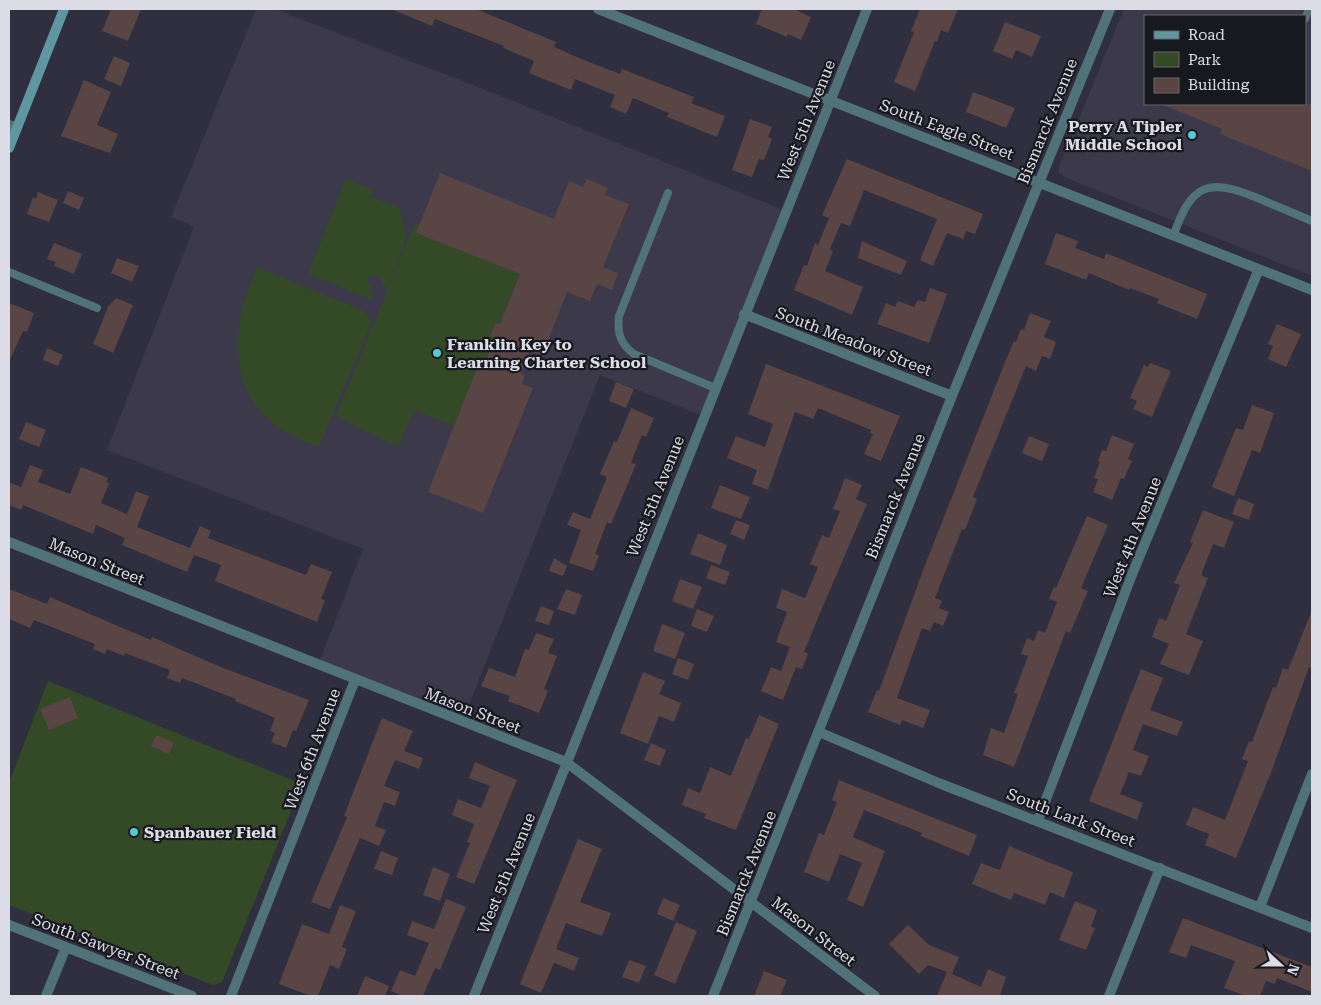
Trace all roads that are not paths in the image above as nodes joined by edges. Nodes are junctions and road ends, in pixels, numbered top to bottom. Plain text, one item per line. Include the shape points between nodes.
1 (64, 9) edge
2 (598, 9) edge
3 (867, 9) edge
4 (1110, 9) edge
5 (830, 101) junction
6 (13, 126) edge
7 (9, 148) edge
8 (1039, 181) junction
9 (668, 193) dead end
10 (1312, 221) edge
11 (1174, 234) junction
12 (1259, 268) junction
13 (9, 272) edge
14 (1312, 290) edge
15 (97, 308) dead end
16 (744, 314) junction
17 (715, 388) junction
18 (952, 396) junction
19 (9, 542) edge
20 (355, 680) junction
21 (819, 732) junction
22 (566, 762) junction
23 (1312, 774) edge
24 (1038, 820) junction
25 (1160, 868) junction
26 (751, 901) junction
27 (1260, 907) junction
28 (9, 925) edge
29 (1312, 928) edge
30 (66, 947) junction
31 (46, 996) edge
32 (192, 996) edge
33 (231, 996) edge
34 (474, 996) edge
35 (713, 996) edge
36 (875, 996) edge
37 (1109, 996) edge

1 - 6 main road
2 - 5 street, South Eagle Street
3 - 5 street, West 5th Avenue
4 - 8 street, Bismarck Avenue
5 - 8 street, South Eagle Street
5 - 16 street, West 5th Avenue
6 - 7 main road
8 - 11 street, South Eagle Street
8 - 18 street, Bismarck Avenue
9 - 17 lane via 619,316 620,339 634,354
10 - 11 lane via 1233,188 1213,186 1188,203
11 - 12 street, South Eagle Street
12 - 14 street, South Eagle Street
12 - 24 street, West 4th Avenue via 1133,572
13 - 15 lane
16 - 17 street, West 5th Avenue
16 - 18 street, South Meadow Street
17 - 22 street, West 5th Avenue
18 - 21 street, Bismarck Avenue
19 - 20 street, Mason Street
20 - 22 street, Mason Street
20 - 33 street, West 6th Avenue
21 - 24 street, South Lark Street via 941,784
21 - 26 street, Bismarck Avenue
22 - 26 street, Mason Street
22 - 34 street, West 5th Avenue
23 - 27 street
24 - 25 street, South Lark Street
25 - 27 street, South Lark Street
25 - 37 street
26 - 35 street, Bismarck Avenue
26 - 36 street, Mason Street
27 - 29 street, South Lark Street
28 - 30 street, South Sawyer Street
30 - 31 street
30 - 32 street, South Sawyer Street

